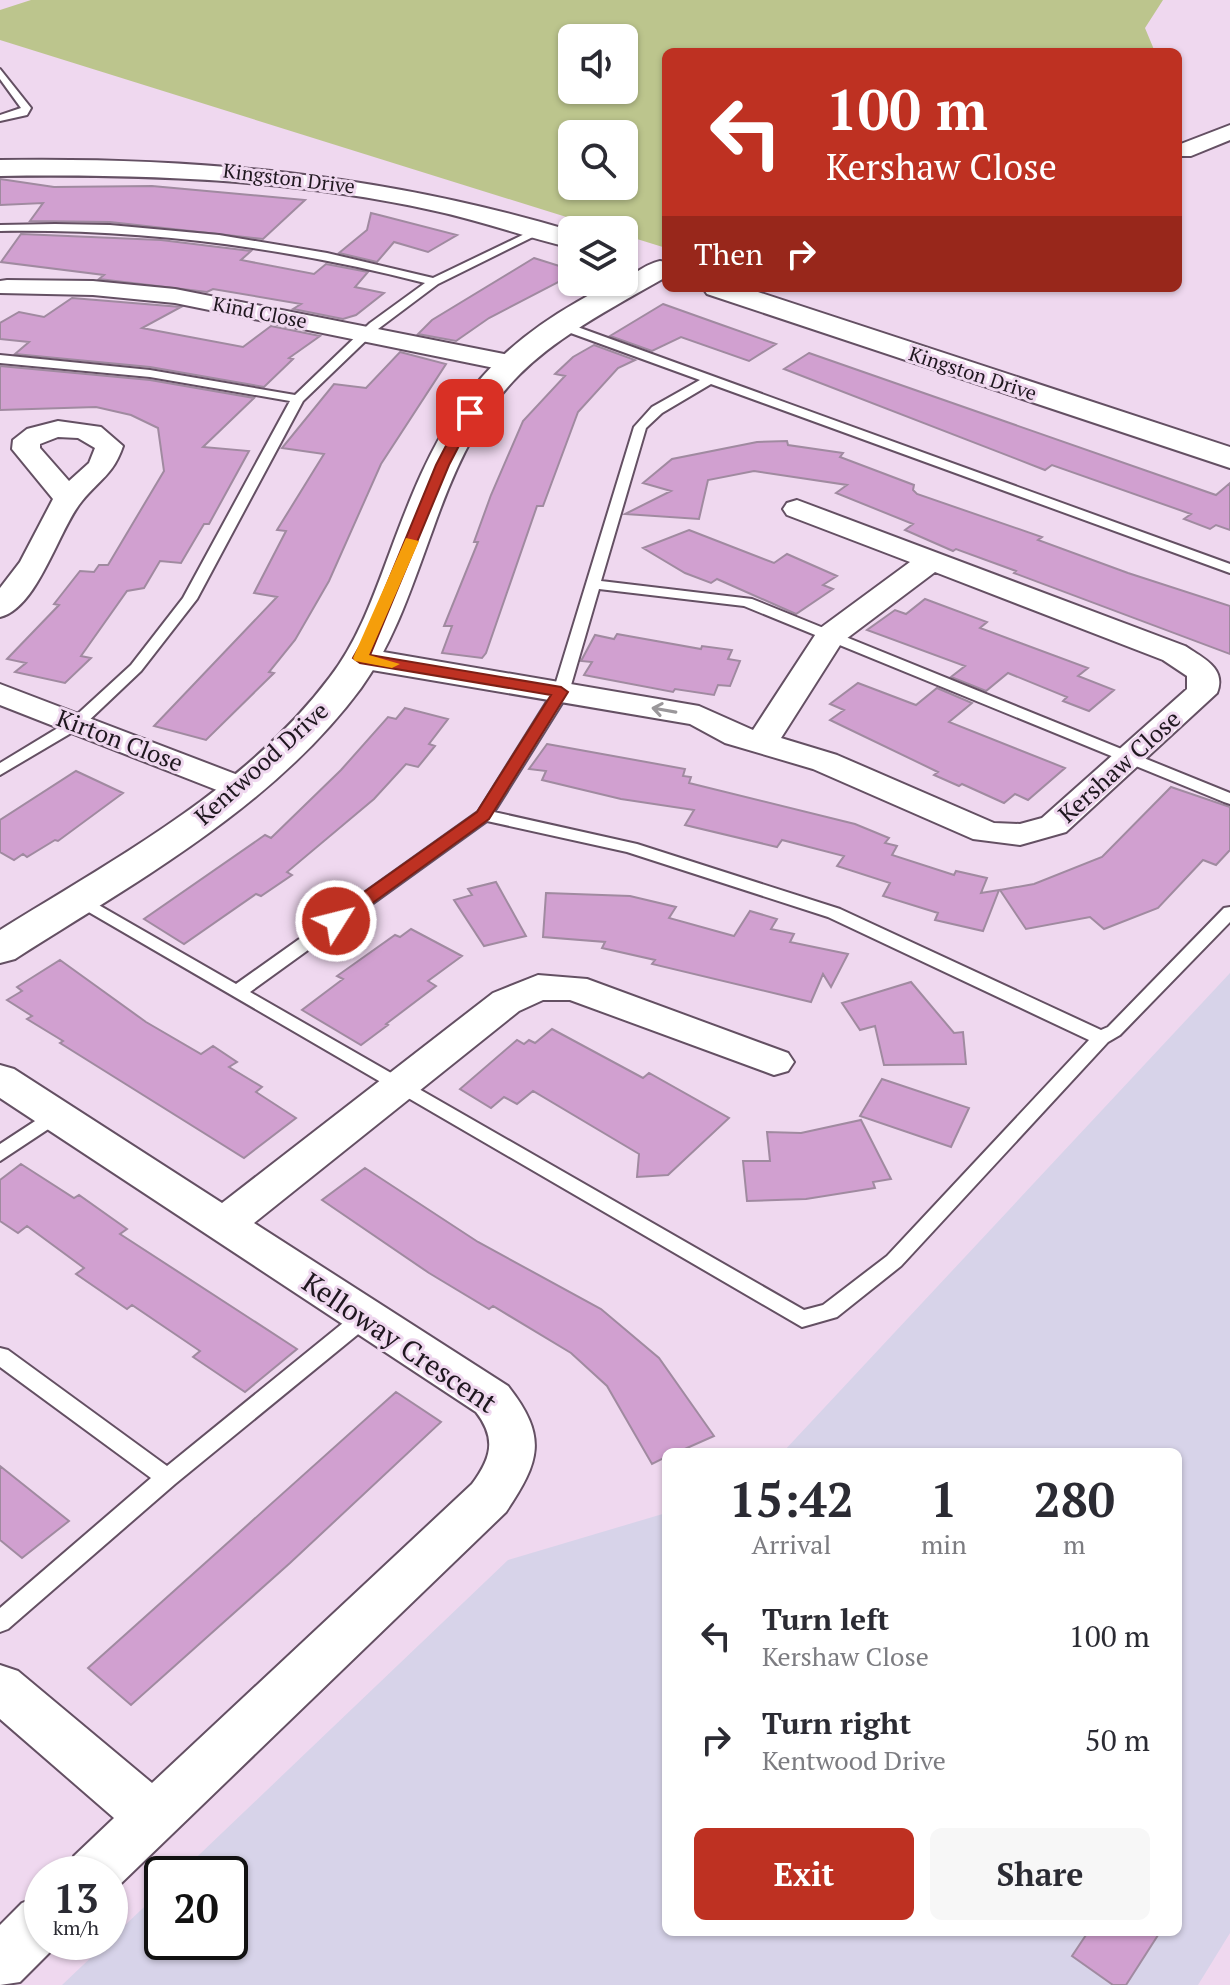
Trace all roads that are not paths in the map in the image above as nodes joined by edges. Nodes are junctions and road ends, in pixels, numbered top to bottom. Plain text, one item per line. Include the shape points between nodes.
1 (0, 72) edge
2 (0, 118) edge
3 (1230, 132) edge
4 (1183, 151) dead end
5 (0, 168) edge
6 (0, 228) edge
7 (541, 230) junction
8 (558, 235) edge
9 (638, 262) edge
10 (662, 270) edge
11 (662, 271) edge
12 (434, 282) junction
13 (7, 287) dead end
14 (729, 292) edge
15 (561, 325) junction
16 (366, 333) junction
17 (0, 359) edge
18 (509, 363) junction
19 (710, 379) junction
20 (298, 399) junction
21 (1230, 458) edge
22 (68, 498) dead end
23 (797, 509) dead end
24 (932, 560) junction
25 (1230, 569) edge
26 (594, 584) junction
27 (0, 608) edge
28 (830, 636) junction
29 (354, 668) junction
30 (0, 694) edge
31 (555, 703) junction
32 (77, 723) junction
33 (750, 739) junction
34 (1129, 757) junction
35 (0, 770) edge
36 (239, 787) junction
37 (1230, 799) edge
38 (484, 815) junction
39 (77, 900) junction
40 (1230, 912) edge
41 (0, 949) edge
42 (237, 992) junction
43 (1101, 1038) junction
44 (774, 1062) dead end
45 (0, 1079) edge
46 (398, 1088) junction
47 (55, 1115) junction
48 (0, 1154) edge
49 (223, 1225) junction
50 (366, 1316) junction
51 (0, 1356) edge
52 (167, 1478) junction
53 (0, 1622) edge
54 (0, 1687) edge
55 (152, 1817) junction
56 (112, 1856) edge
57 (24, 1940) edge
58 (0, 1963) edge

1 - 2 lane via 26,108
3 - 4 street
5 - 7 street, Kingston Drive via 104,165 280,175 440,202
6 - 12 lane via 178,231 344,257
7 - 8 street, Kingston Drive
7 - 12 lane
9 - 10 street
11 - 15 street, Kentwood Drive
12 - 16 lane
13 - 16 street, Kind Close via 175,296
14 - 21 street, Kingston Drive
15 - 18 street, Kentwood Drive
15 - 19 lane
16 - 18 street, Kind Close
16 - 20 lane
17 - 20 lane via 171,374
18 - 29 street, Kentwood Drive via 477,402 443,465 373,635
19 - 25 lane
19 - 26 lane via 657,410 640,427
20 - 32 lane via 190,599 136,668
22 - 27 street via 34,564
23 - 24 street
24 - 28 street
24 - 34 street, Kershaw Close via 1174,653 1202,672 1201,693
26 - 28 lane via 747,602
26 - 31 lane
28 - 33 street
28 - 34 lane
29 - 31 street, Kershaw Close
29 - 36 street, Kentwood Drive via 314,719
30 - 32 street, Kirton Close
31 - 33 street, Kershaw Close via 693,738
31 - 38 lane
32 - 35 lane
32 - 36 street, Kirton Close
33 - 34 street, Kershaw Close via 825,762 1004,836 1054,825
34 - 37 lane
36 - 39 street, Kentwood Drive via 174,838
38 - 42 lane
38 - 43 lane via 631,848 834,913
39 - 41 street, Kentwood Drive
39 - 42 lane
40 - 43 lane via 1114,1031
42 - 46 lane
43 - 46 lane via 894,1261 830,1311 802,1319
44 - 46 street via 592,993 557,985 523,992 506,1002
45 - 47 street, Kelloway Crescent
46 - 49 street
47 - 48 lane
47 - 49 street, Kelloway Crescent
49 - 50 street, Kelloway Crescent
50 - 52 lane
50 - 55 street, Kelloway Crescent via 492,1399 511,1421 516,1441 508,1471 489,1498
51 - 52 lane
52 - 53 lane
54 - 55 street
55 - 56 street, Kelloway Crescent
57 - 58 street

